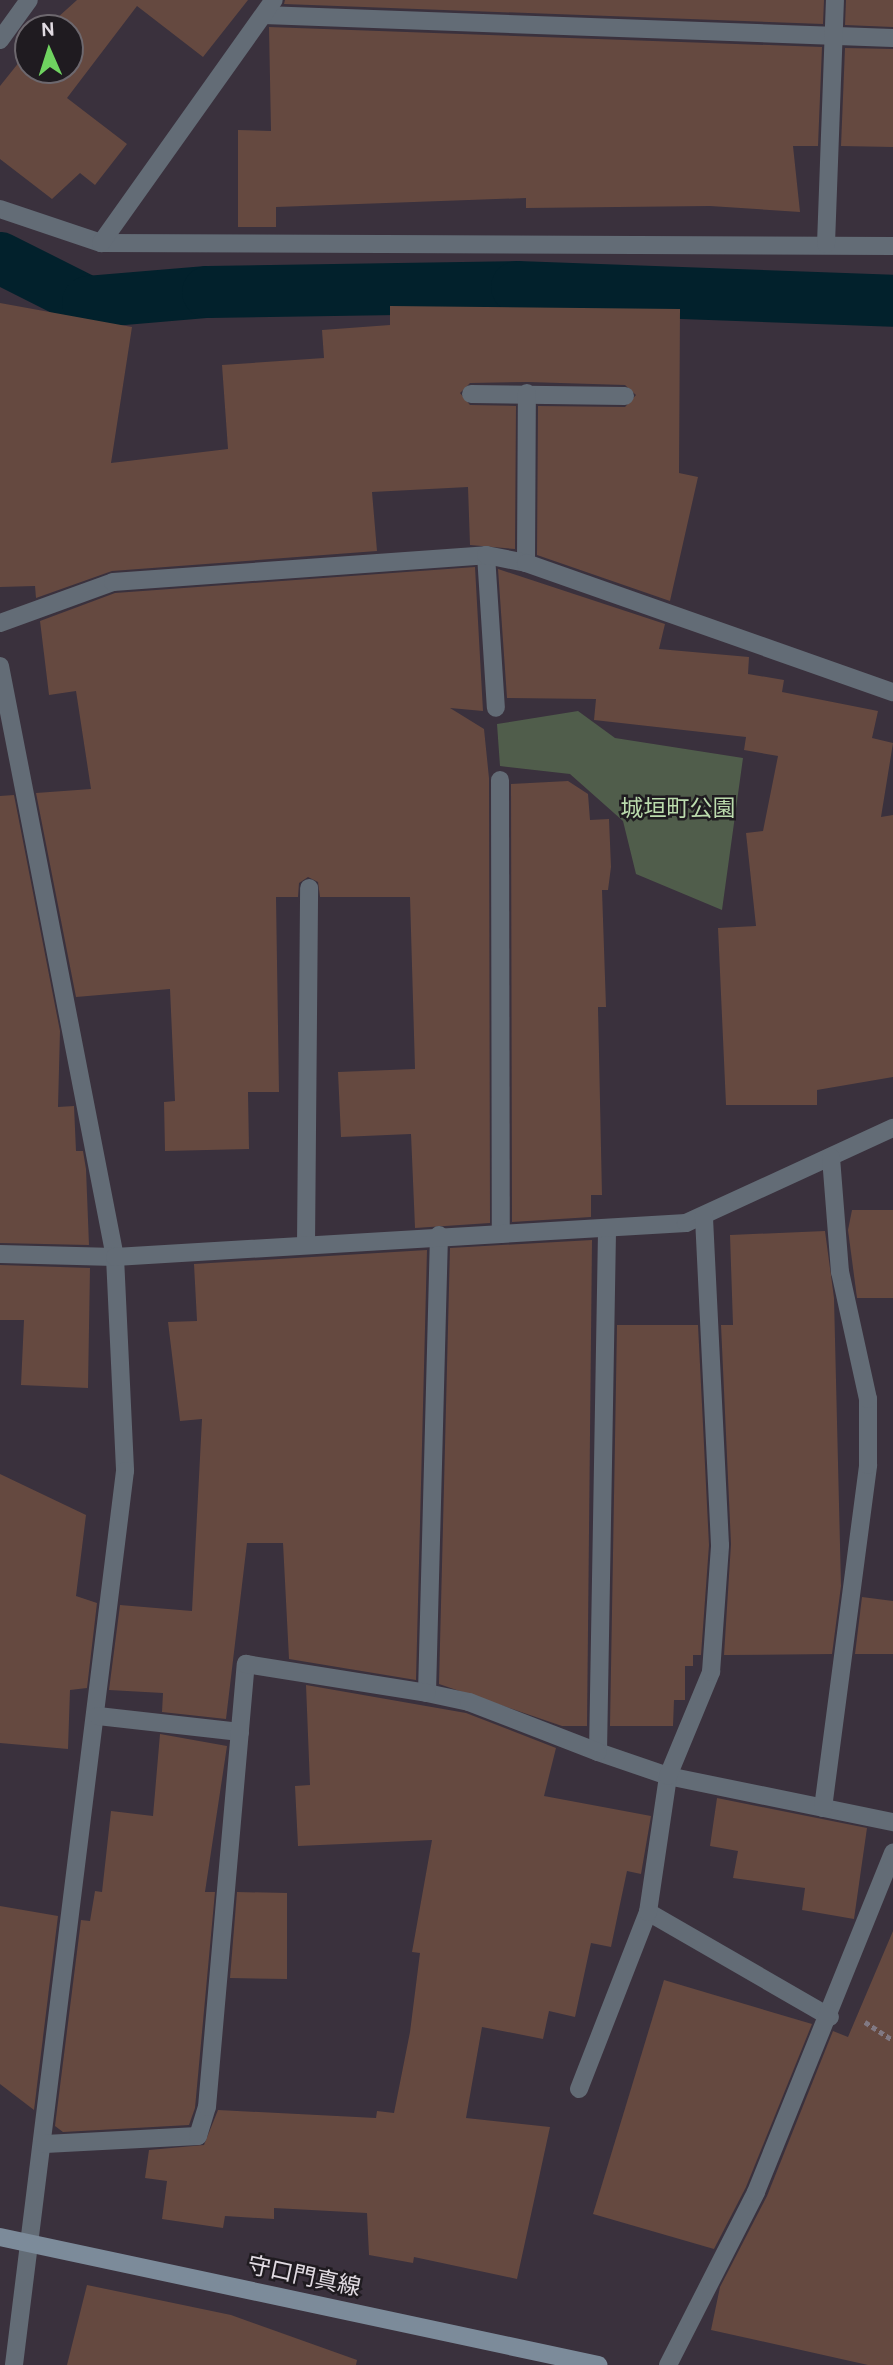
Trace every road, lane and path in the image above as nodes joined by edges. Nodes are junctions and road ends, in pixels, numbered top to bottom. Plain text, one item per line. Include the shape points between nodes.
1 (29, 0) edge
2 (835, 0) edge
3 (269, 7) edge
4 (833, 34) junction
5 (893, 38) edge
6 (0, 40) edge
7 (0, 209) edge
8 (101, 243) junction
9 (826, 244) junction
10 (893, 246) edge
11 (527, 393) junction
12 (471, 394) dead end
13 (625, 396) dead end
14 (486, 555) junction
15 (526, 563) junction
16 (0, 623) edge
17 (0, 666) edge
18 (893, 692) edge
19 (496, 708) dead end
20 (500, 780) dead end
21 (309, 888) dead end
22 (893, 1128) edge
23 (831, 1157) junction
24 (704, 1215) junction
25 (607, 1232) junction
26 (501, 1234) junction
27 (439, 1236) junction
28 (306, 1245) junction
29 (0, 1254) edge
30 (115, 1257) junction
31 (427, 1693) junction
32 (98, 1716) junction
33 (240, 1732) junction
34 (598, 1752) junction
35 (668, 1776) junction
36 (823, 1808) junction
37 (893, 1822) edge
38 (893, 1853) edge
39 (648, 1912) junction
40 (830, 2017) junction
41 (579, 2089) dead end
42 (45, 2144) junction
43 (0, 2237) edge
44 (32, 2242) junction
45 (14, 2365) edge
46 (598, 2365) edge
47 (668, 2365) edge

1 - 6 street
2 - 4 street
3 - 4 street
3 - 8 street
4 - 5 street
4 - 9 street
7 - 8 street
8 - 9 street
9 - 10 street
11 - 12 street
11 - 13 street
11 - 15 street
14 - 15 street
14 - 16 street via 113,582
14 - 19 street
15 - 18 street
17 - 30 street
20 - 26 street
21 - 28 street
22 - 23 street
23 - 24 street
23 - 36 street via 840,1272 868,1399 868,1465
24 - 25 street via 686,1223
24 - 35 street via 720,1545 711,1672
25 - 26 street
25 - 34 street
26 - 27 street
27 - 28 street
27 - 31 street
28 - 30 street
29 - 30 street
30 - 32 street via 125,1471
31 - 33 street via 246,1664
31 - 34 street via 469,1702
32 - 33 street
32 - 42 street
33 - 42 street via 207,2107 198,2136
34 - 35 street
35 - 36 street
35 - 39 street
36 - 37 street
38 - 40 street
39 - 40 street
39 - 41 street
40 - 47 street via 756,2192
42 - 44 street
43 - 44 main road, 守口門真線
44 - 45 street
44 - 46 main road, 守口門真線

